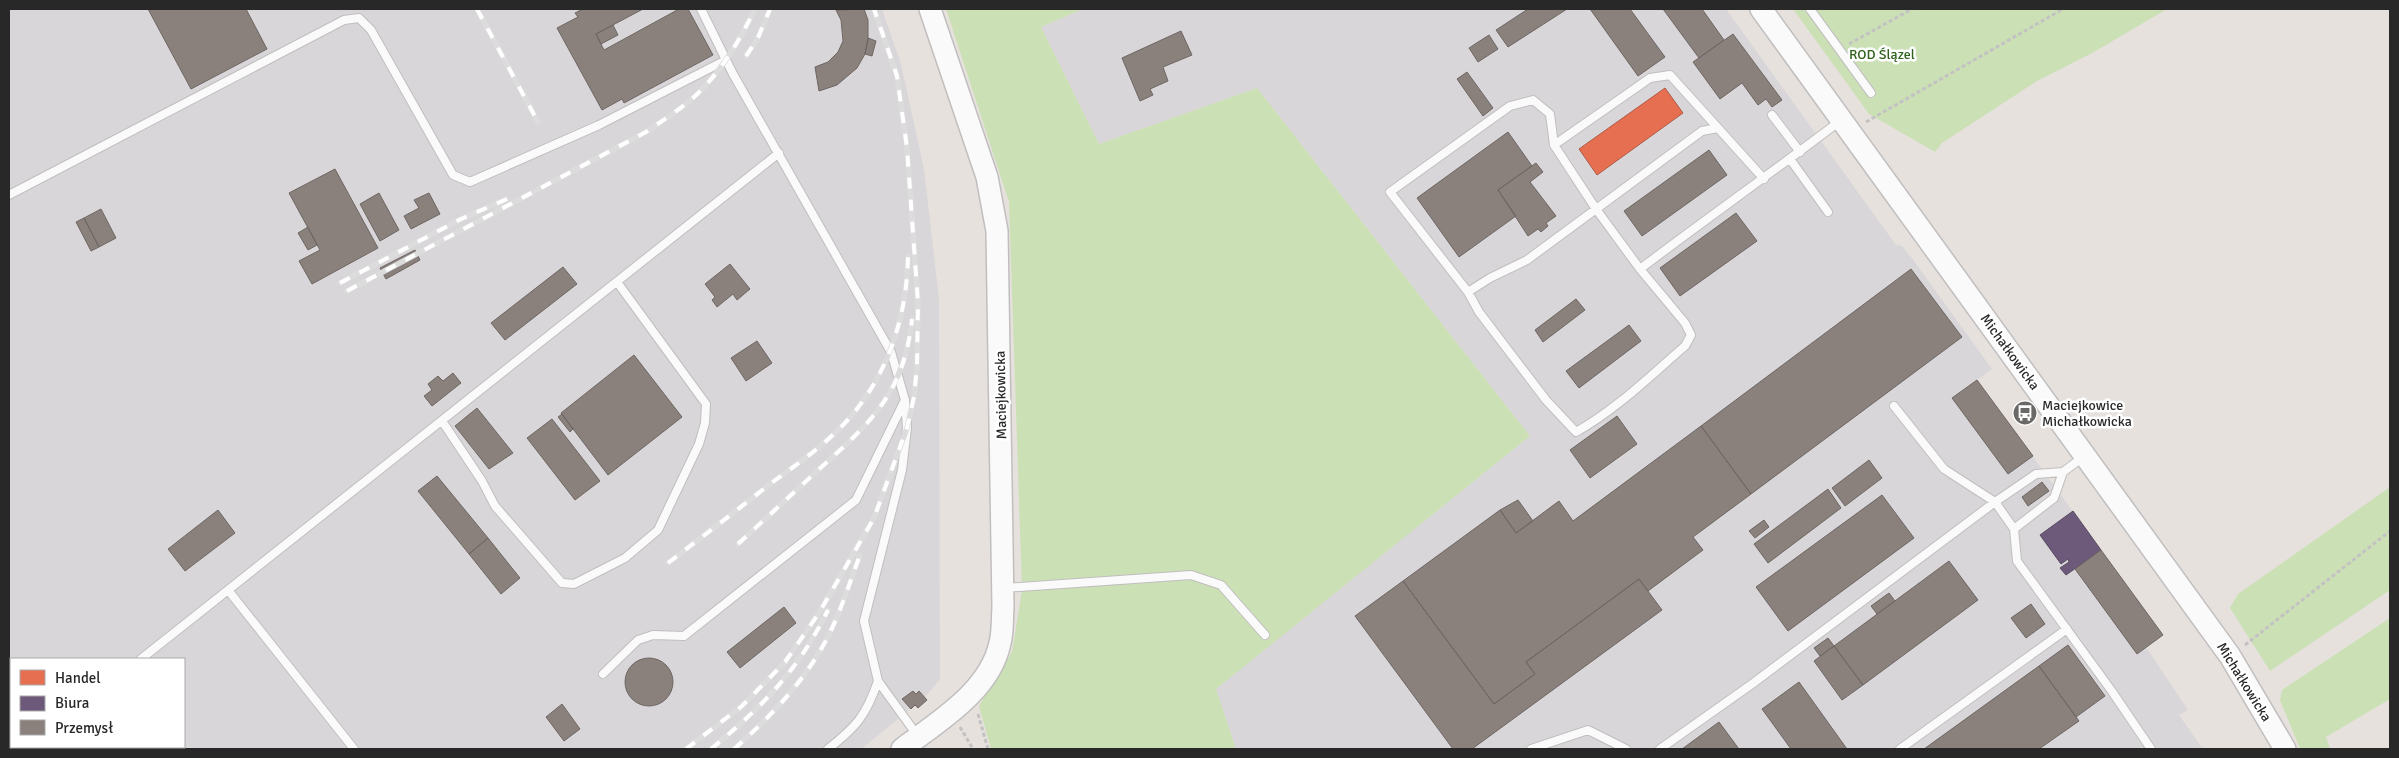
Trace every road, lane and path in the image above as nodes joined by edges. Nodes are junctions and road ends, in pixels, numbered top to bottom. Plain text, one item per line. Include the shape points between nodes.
1 (701, 9) edge
2 (930, 9) edge
3 (1761, 9) edge
4 (1810, 9) edge
5 (1912, 9) edge
6 (2050, 9) edge
7 (2063, 9) edge
8 (2054, 14) junction
9 (1840, 50) junction
10 (726, 60) junction
11 (1871, 93) dead end
12 (1772, 116) dead end
13 (1846, 125) junction
14 (1718, 128) junction
15 (1554, 145) junction
16 (1800, 152) junction
17 (779, 153) junction
18 (1790, 159) junction
19 (1764, 179) junction
20 (9, 195) edge
21 (1596, 209) junction
22 (1828, 212) dead end
23 (1640, 269) junction
24 (617, 282) junction
25 (1468, 292) junction
26 (905, 400) junction
27 (1894, 406) dead end
28 (442, 421) junction
29 (2084, 456) junction
30 (2063, 472) junction
31 (1995, 502) junction
32 (2014, 529) junction
33 (2390, 531) edge
34 (1003, 588) junction
35 (228, 590) junction
36 (2067, 629) junction
37 (1265, 636) dead end
38 (2230, 656) junction
39 (142, 658) edge
40 (603, 674) dead end
41 (878, 681) junction
42 (978, 686) junction
43 (951, 711) junction
44 (910, 743) edge
45 (354, 749) edge
46 (828, 749) edge
47 (973, 749) edge
48 (988, 749) edge
49 (1531, 749) edge
50 (1626, 749) edge
51 (1660, 749) edge
52 (1900, 749) edge
53 (2150, 749) edge
54 (2285, 749) edge

1 - 10 lane
2 - 34 street, Maciejkowicka via 987,177 997,232
3 - 13 street, Michałkowicka
4 - 9 lane
5 - 9 path
6 - 8 path
7 - 8 path
8 - 13 path
9 - 11 lane
10 - 17 lane
10 - 20 lane via 599,125 470,182 453,174 371,30 359,18 344,20
12 - 16 lane
13 - 16 lane
13 - 29 street, Michałkowicka
14 - 15 lane via 1670,75 1650,78
14 - 19 lane
14 - 21 lane via 1702,131
15 - 21 lane
15 - 25 lane via 1550,114 1533,100 1510,106 1390,192
16 - 18 lane
17 - 24 lane
17 - 26 lane via 891,352
18 - 19 lane
18 - 22 lane
19 - 23 lane
21 - 23 lane
21 - 25 lane via 1527,260
23 - 25 lane via 1685,323 1691,335 1685,346 1626,398 1576,432 1546,400 1479,312
24 - 28 lane
24 - 28 lane via 706,404 699,444 658,530 625,558 574,584 562,583 495,506
26 - 40 lane via 856,500 684,636 653,635 638,640
26 - 41 lane via 907,428 902,470 864,622
27 - 31 lane via 1944,469
28 - 35 lane
29 - 30 lane
29 - 38 street, Michałkowicka
30 - 31 lane via 2036,474
30 - 32 lane via 2054,498
31 - 32 lane
31 - 51 lane
32 - 36 lane via 2018,561
33 - 38 path
34 - 37 lane via 1191,575 1221,585
34 - 42 street, Maciejkowicka via 1000,644 986,677
35 - 39 lane
35 - 45 lane
36 - 52 lane
36 - 53 lane
38 - 54 street, Michałkowicka
41 - 44 lane
41 - 46 lane via 871,703 854,728
42 - 43 street, Maciejkowicka
42 - 48 path via 978,716
43 - 44 street, Maciejkowicka
43 - 47 path
49 - 50 lane via 1588,730

